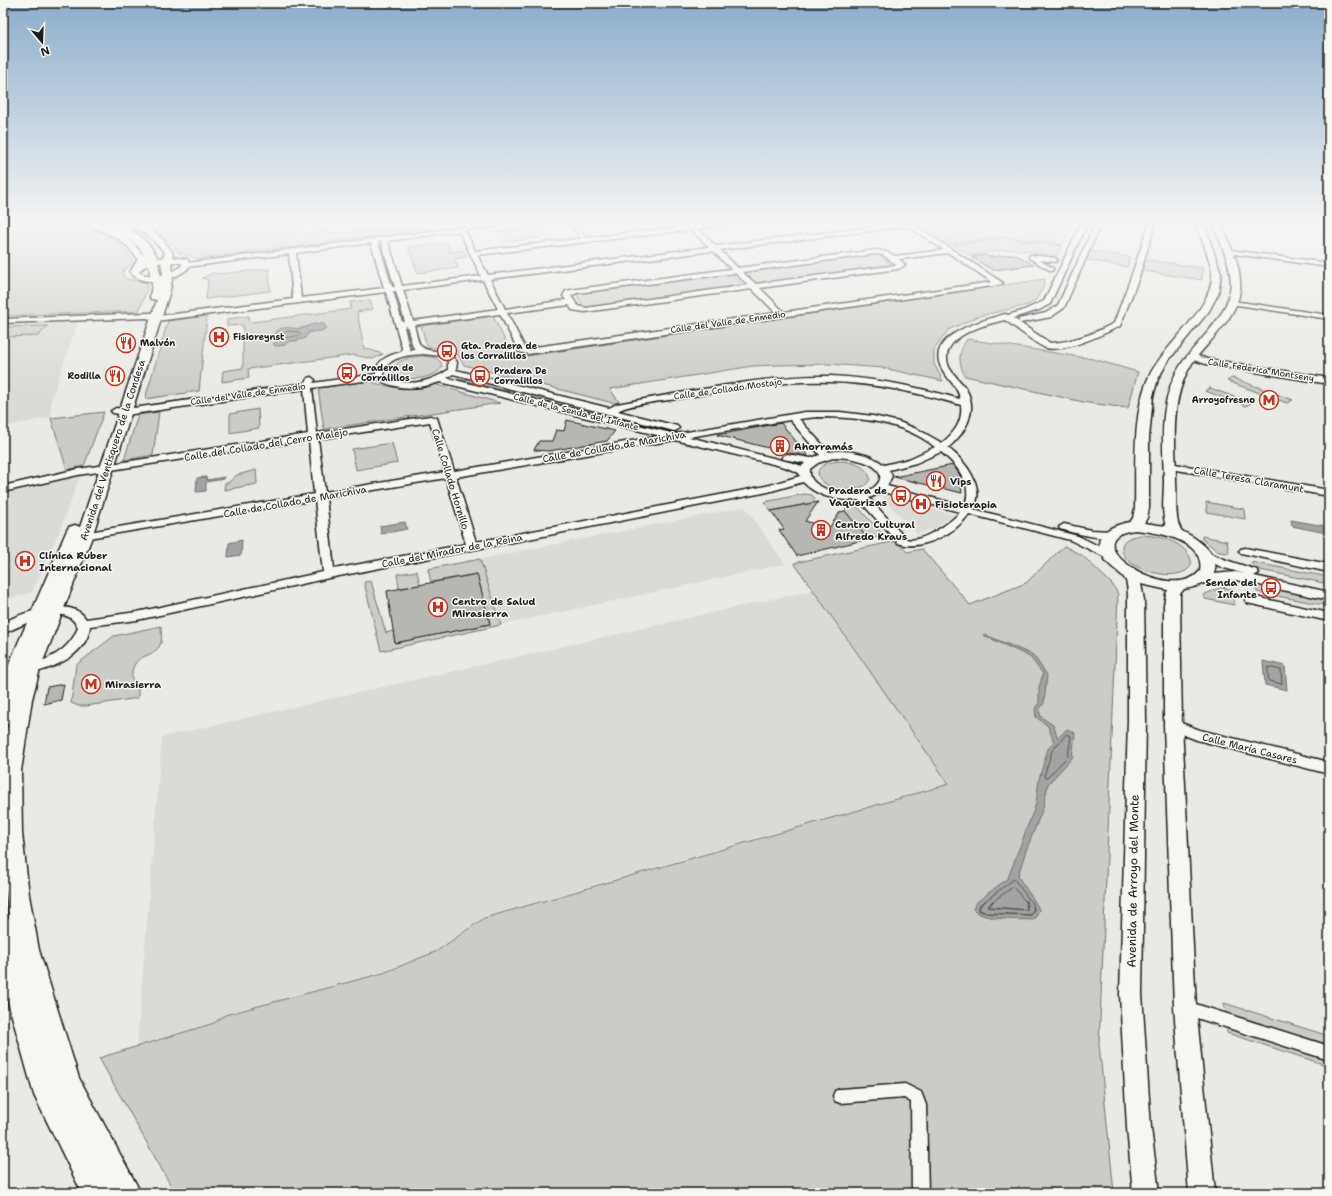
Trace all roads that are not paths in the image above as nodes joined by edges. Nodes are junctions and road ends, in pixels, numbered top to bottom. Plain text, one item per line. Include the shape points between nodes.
1 (156, 280) edge
2 (167, 280) edge
3 (295, 280) edge
4 (386, 280) edge
5 (396, 280) edge
6 (462, 280) edge
7 (485, 280) edge
8 (662, 280) edge
9 (746, 280) edge
10 (806, 280) edge
11 (994, 280) edge
12 (1058, 280) edge
13 (1072, 280) edge
14 (1134, 280) edge
15 (1215, 280) edge
16 (1236, 280) edge
17 (754, 287) junction
18 (398, 288) junction
19 (389, 289) junction
20 (297, 299) junction
21 (571, 302) junction
22 (1233, 303) junction
23 (501, 311) junction
24 (782, 314) junction
25 (154, 316) junction
26 (1009, 316) junction
27 (1329, 317) edge
28 (3, 321) edge
29 (1022, 321) junction
30 (410, 324) junction
31 (399, 325) junction
32 (1059, 346) junction
33 (423, 351) junction
34 (405, 353) junction
35 (1193, 357) junction
36 (452, 370) junction
37 (380, 372) junction
38 (440, 379) junction
39 (1329, 381) edge
40 (309, 382) junction
41 (966, 404) junction
42 (122, 409) junction
43 (610, 412) junction
44 (792, 417) junction
45 (425, 418) joint
46 (691, 433) junction
47 (672, 436) junction
48 (312, 437) junction
49 (944, 447) junction
50 (826, 455) junction
51 (811, 461) junction
52 (1169, 466) junction
53 (882, 468) junction
54 (102, 469) junction
55 (450, 474) junction
56 (805, 474) junction
57 (883, 485) junction
58 (814, 488) junction
59 (3, 489) edge
60 (768, 489) junction
61 (1329, 494) edge
62 (320, 497) junction
63 (862, 497) junction
64 (970, 506) junction
65 (1134, 526) junction
66 (1110, 534) junction
67 (1177, 534) junction
68 (78, 536) junction
69 (472, 546) junction
70 (1245, 551) dead end
71 (1109, 555) junction
72 (1206, 555) junction
73 (1329, 568) edge
74 (1126, 571) junction
75 (329, 574) junction
76 (1203, 579) junction
77 (1179, 585) junction
78 (1329, 588) edge
79 (1329, 596) edge
80 (1251, 600) dead end
81 (47, 612) junction
82 (137, 616) junction
83 (1329, 617) edge
84 (83, 623) junction
85 (3, 629) edge
86 (82, 636) junction
87 (13, 671) edge
88 (3, 718) edge
89 (1172, 725) junction
90 (1329, 768) edge
91 (3, 927) edge
92 (1185, 1007) junction
93 (1329, 1053) edge
94 (840, 1096) dead end
95 (98, 1193) edge
96 (126, 1193) edge
97 (920, 1193) edge
98 (1146, 1193) edge
99 (1202, 1193) edge

1 - 25 main road, Avenida del Ventisquero de la Condesa
2 - 25 main road, Avenida del Ventisquero de la Condesa
3 - 20 street
4 - 19 street
5 - 18 street
6 - 18 street
7 - 23 street
8 - 21 street via 577,291 568,294
9 - 17 street
10 - 17 street
11 - 24 street, Calle del Valle de Enmedio via 999,283
12 - 26 street via 1047,302 1038,309
13 - 29 street via 1058,309 1039,318
14 - 32 street via 1117,324 1090,338
15 - 65 street via 1213,294 1206,309 1164,360 1147,396 1143,438 1142,508 1140,518
16 - 22 street
17 - 21 street via 585,310 575,308
17 - 24 street
18 - 19 street
18 - 30 street
19 - 20 street
19 - 25 street
19 - 31 street
20 - 25 street
21 - 23 street
22 - 27 street
22 - 35 street
23 - 24 street, Calle del Valle de Enmedio via 522,350 528,351
23 - 30 street
25 - 28 street
25 - 42 main road, Avenida del Ventisquero de la Condesa
26 - 29 street
26 - 32 street via 1048,346
26 - 41 street via 974,325 951,339 945,348 942,360 964,393
29 - 32 street
30 - 31 street
30 - 33 street via 417,346
31 - 34 street via 406,348
33 - 34 street
33 - 36 street via 447,356 454,362
34 - 37 street via 385,362
35 - 39 street, Calle Federica Montseny
35 - 52 street via 1178,381 1170,410
36 - 38 street
36 - 43 street, Calle de la Senda del Infante
37 - 38 street via 393,383 409,385
37 - 40 street, Calle del Valle de Enmedio
38 - 47 street, Calle de la Senda del Infante
40 - 42 street, Calle del Valle de Enmedio
40 - 48 street
41 - 43 street, Calle de Collado Mostajo via 878,383 812,379 763,382 637,403 617,407
41 - 49 street via 964,424
42 - 54 main road, Avenida del Ventisquero de la Condesa
43 - 46 street, Calle de la Senda del Infante
44 - 46 street, Calle de Collado de Marichiva
44 - 49 street, Calle de Collado de Marichiva via 825,413 852,414 897,424
44 - 50 street
45 - 48 street, Calle del Collado del Cerro Malejo
45 - 55 street, Calle Collado Hornillo via 434,420
46 - 47 street, Calle de Collado de Marichiva
46 - 51 street, Calle de la Senda del Infante
47 - 55 street, Calle de Collado de Marichiva
47 - 56 street, Calle de la Senda del Infante via 794,466
48 - 54 street, Calle del Collado del Cerro Malejo
48 - 62 street
49 - 53 street via 911,462
49 - 64 street, Calle de Collado de Marichiva via 968,474 973,492
50 - 51 street
50 - 53 street via 857,456
51 - 56 street
52 - 61 street, Calle Teresa Claramunt
52 - 67 street via 1172,527
53 - 57 street via 885,473
54 - 59 street, Calle del Collado del Cerro Malejo
54 - 68 main road, Avenida del Ventisquero de la Condesa
55 - 62 street, Calle de Collado de Marichiva
55 - 69 street, Calle Collado Hornillo
56 - 58 street
56 - 60 street, Calle del Mirador de la Reina via 800,481
57 - 63 street via 876,492
57 - 64 street
58 - 60 street, Calle del Mirador de la Reina via 797,486
58 - 63 street via 835,496
60 - 69 street, Calle del Mirador de la Reina
62 - 68 street, Calle de Collado de Marichiva
62 - 75 street
63 - 64 street via 902,541 914,544 950,527
64 - 66 street via 1080,532
64 - 71 street via 1074,538
65 - 66 street via 1121,528
65 - 67 street via 1148,526
66 - 71 street via 1106,540
67 - 72 street
68 - 81 main road, Avenida del Ventisquero de la Condesa
69 - 75 street, Calle del Mirador de la Reina
70 - 73 street
71 - 74 street
72 - 76 street via 1209,565
72 - 78 street via 1250,572
74 - 77 street via 1158,583
74 - 98 street, Avenida de Arroyo del Monte via 1133,580 1136,600 1131,994 1139,1128
75 - 82 street, Calle del Mirador de la Reina
76 - 77 street
76 - 79 street via 1236,576
77 - 89 street via 1173,594 1172,605
80 - 83 street
81 - 84 street via 72,614
81 - 85 street via 18,620
81 - 87 main road, Avenida del Ventisquero de la Condesa
82 - 84 street, Calle del Mirador de la Reina
82 - 86 street, Calle del Mirador de la Reina
84 - 86 street
86 - 87 street via 63,656 48,663
87 - 88 main road, Avenida del Ventisquero de la Condesa
87 - 96 main road, Avenida del Ventisquero de la Condesa via 22,699 14,738 11,771 10,833 27,950 68,1083
89 - 90 street, Calle María Casares via 1197,734
89 - 92 street
91 - 95 main road via 8,958 48,1095
92 - 93 street
92 - 99 street
94 - 97 street via 905,1091 916,1096 919,1105

